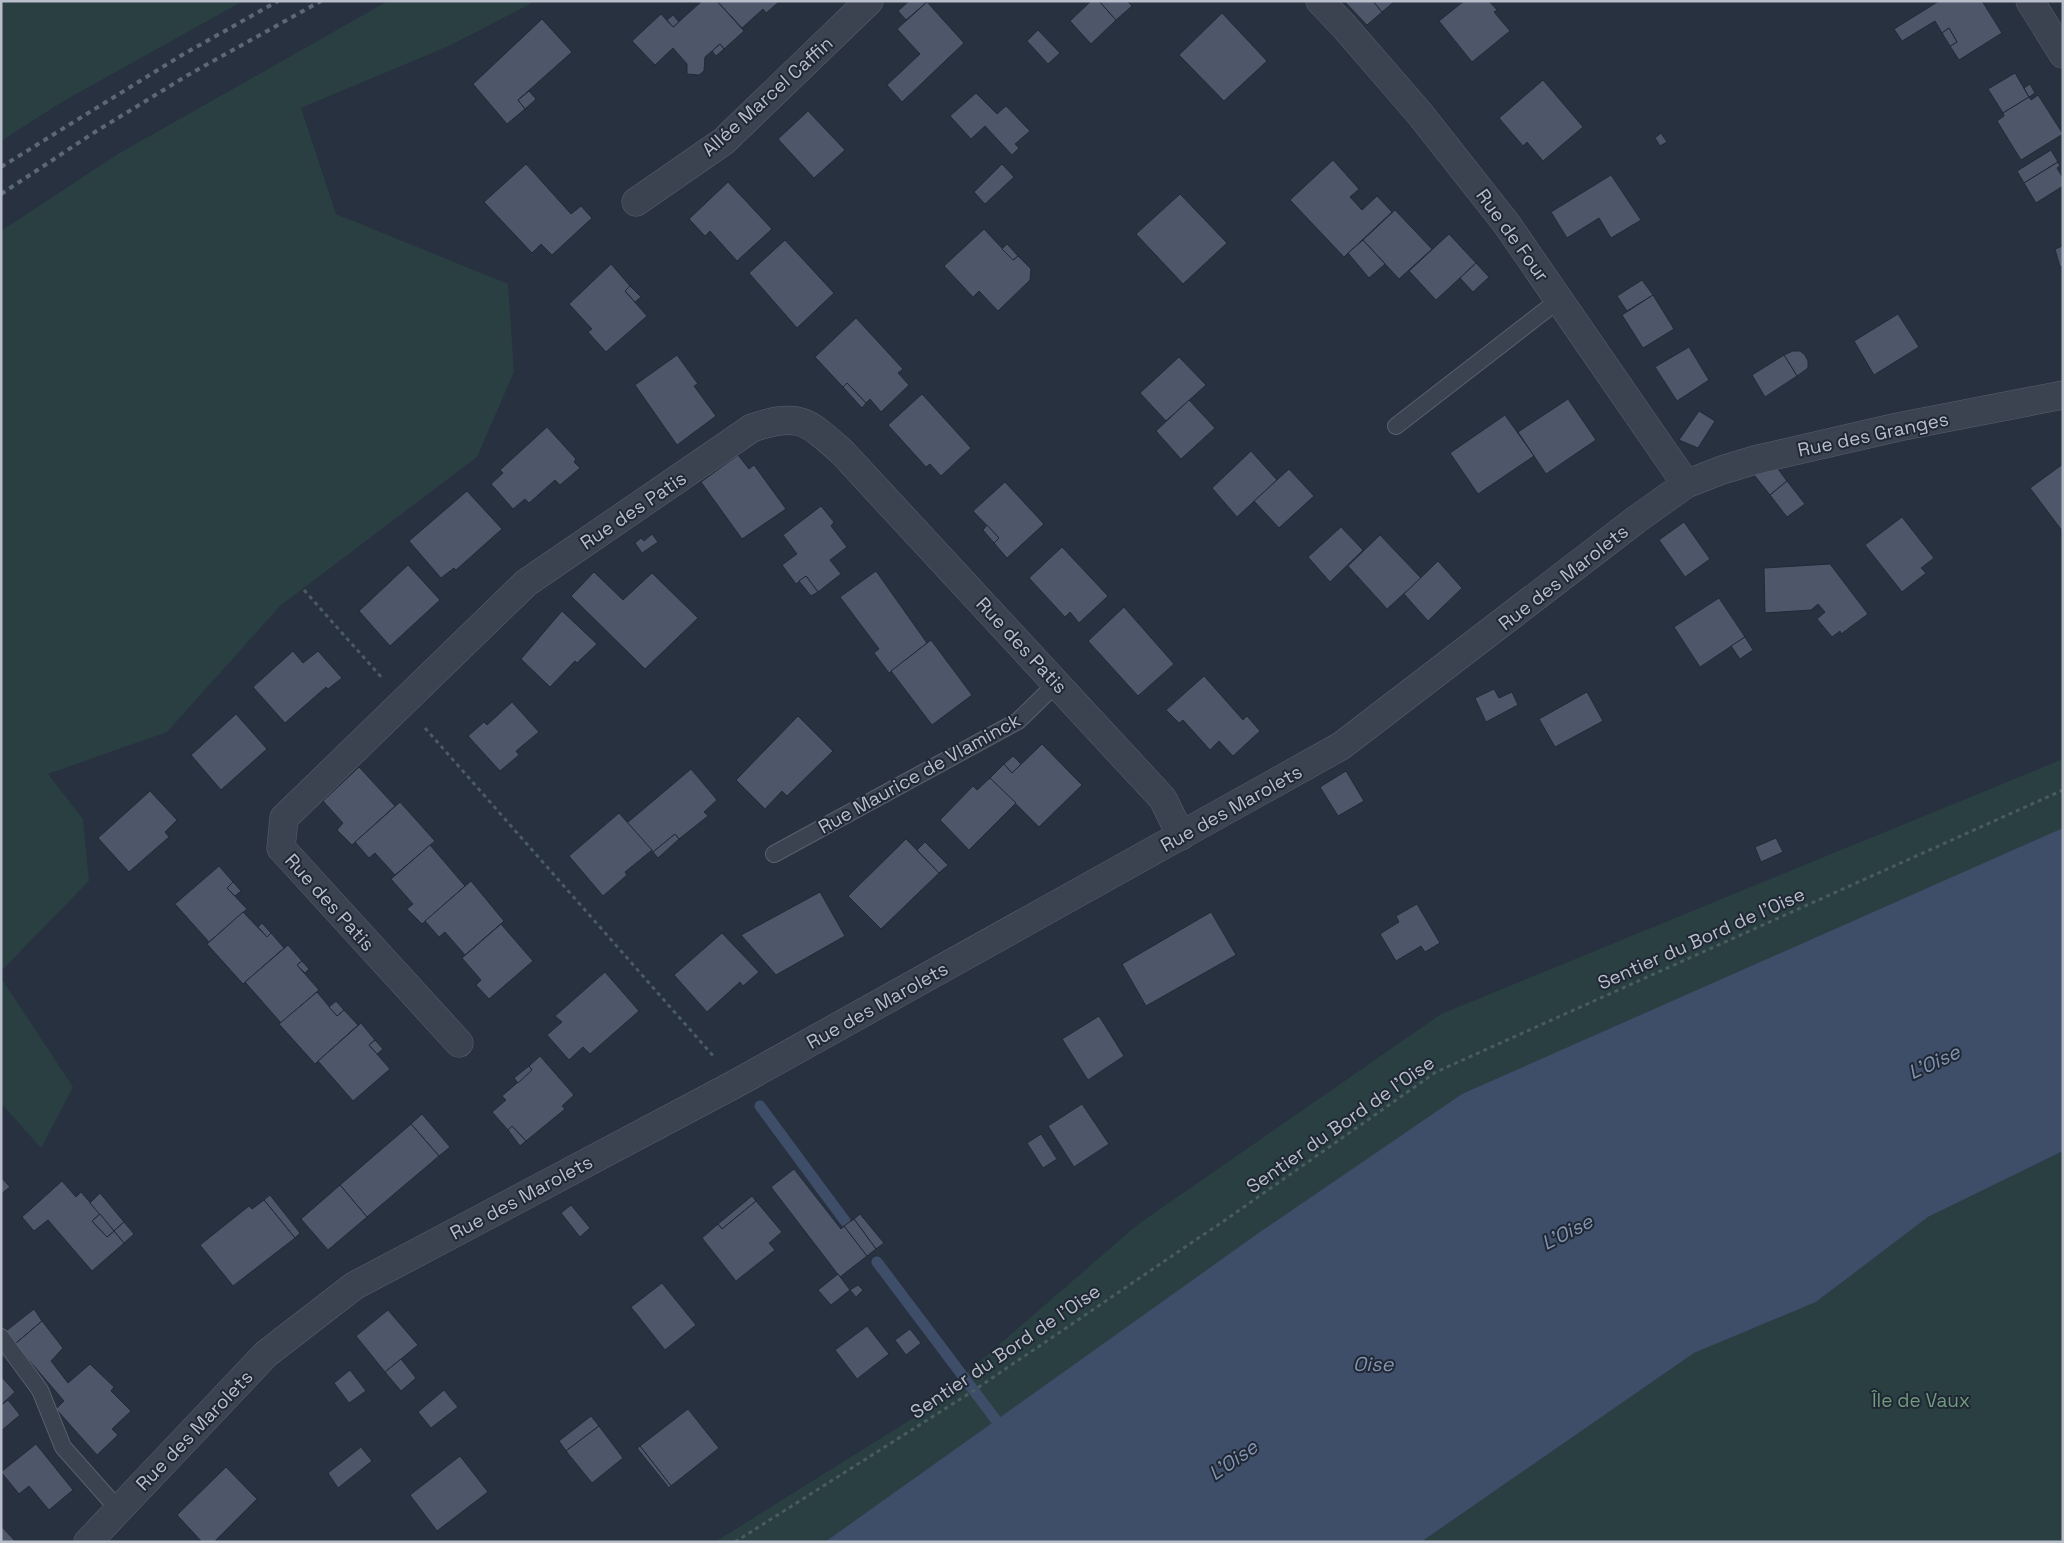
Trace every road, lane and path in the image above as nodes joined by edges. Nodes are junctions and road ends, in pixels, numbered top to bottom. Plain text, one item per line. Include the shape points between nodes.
1 (869, 1) edge
2 (1320, 1) edge
3 (2030, 1) edge
4 (2063, 54) edge
5 (636, 202) dead end
6 (1560, 299) junction
7 (2063, 395) edge
8 (1396, 426) dead end
9 (1686, 484) junction
10 (304, 590) dead end
11 (1057, 683) junction
12 (403, 702) junction
13 (2063, 790) edge
14 (1181, 836) junction
15 (774, 854) dead end
16 (459, 1043) dead end
17 (735, 1084) junction
18 (1, 1337) edge
19 (118, 1509) junction
20 (88, 1542) edge
21 (735, 1542) edge

1 - 5 street, Allée Marcel Caffin via 724,141
2 - 6 street, Rue de Four via 1420,114 1506,223
3 - 4 street
6 - 8 lane
6 - 9 street, Rue de Four
7 - 9 street, Rue des Granges via 1898,427 1765,458
9 - 14 street, Rue des Marolets via 1341,746
10 - 12 path
11 - 12 street, Rue des Patis via 842,452 816,430 795,420 773,421 752,428 526,583
11 - 14 street, Rue des Patis via 1163,799
11 - 15 lane, Rue Maurice de Vlaminck via 1018,722
12 - 16 street, Rue des Patis via 284,818 281,848
12 - 17 path
13 - 21 path, Sentier du Bord de l'Oise via 1436,1072 973,1391
14 - 17 street, Rue des Marolets
17 - 19 street, Rue des Marolets via 354,1286 266,1354
18 - 19 lane via 40,1390 63,1447
19 - 20 street, Rue des Marolets

